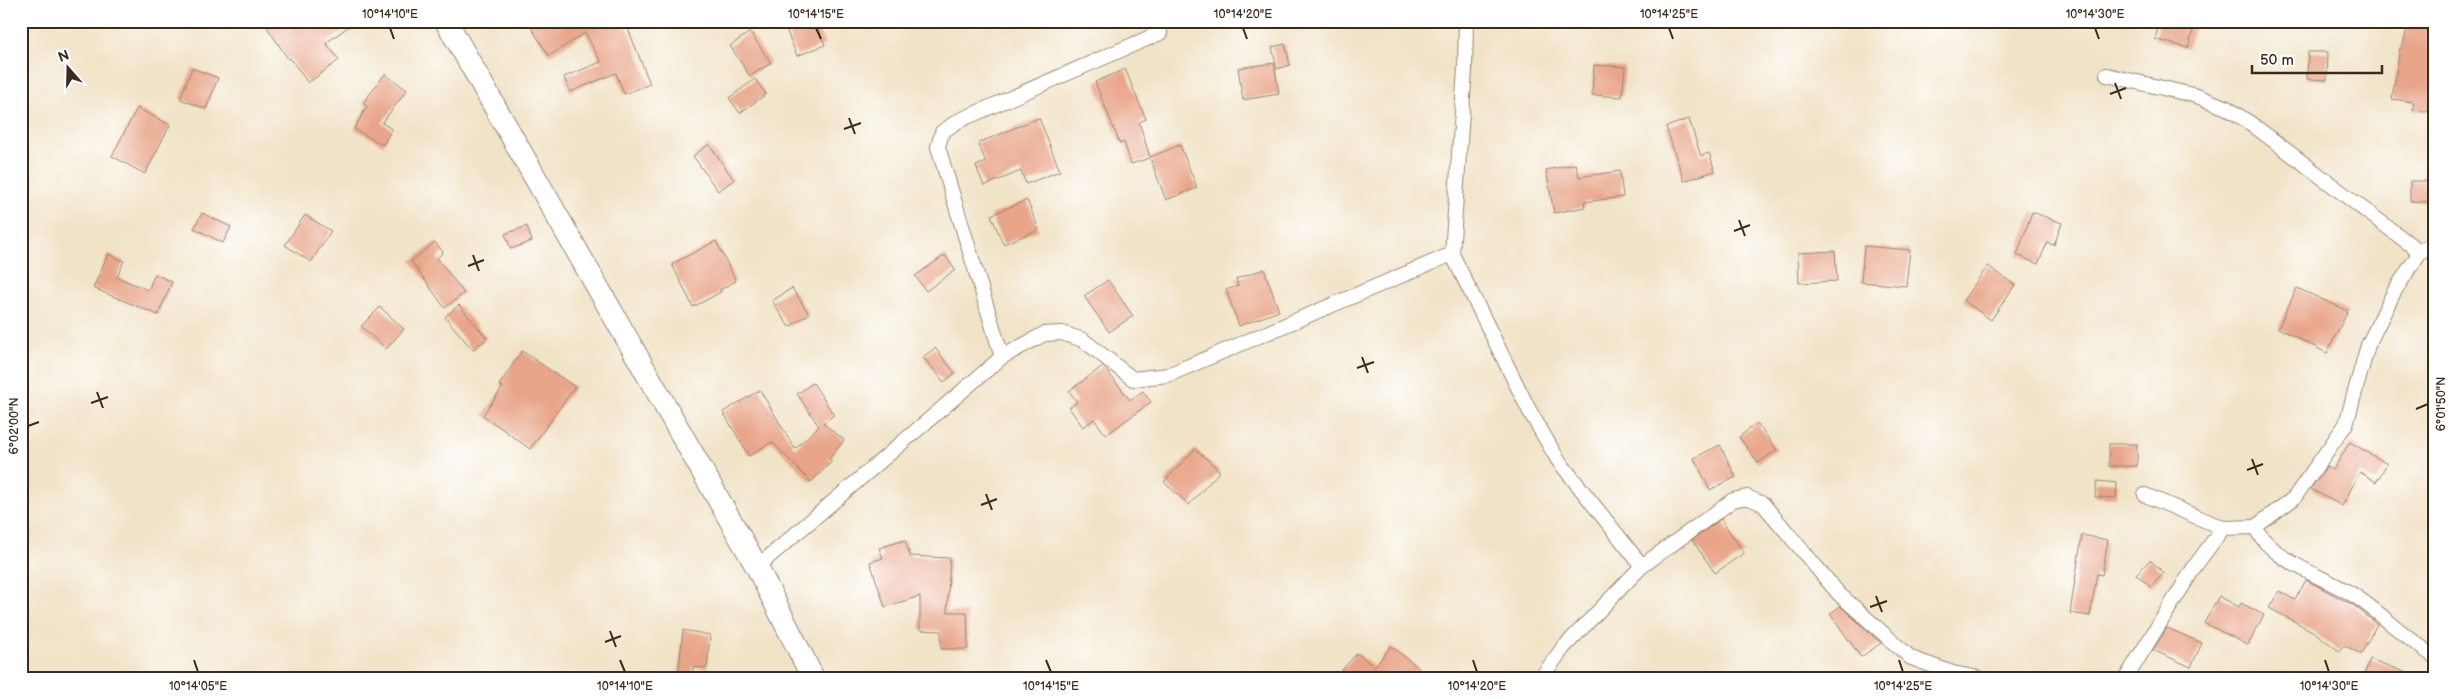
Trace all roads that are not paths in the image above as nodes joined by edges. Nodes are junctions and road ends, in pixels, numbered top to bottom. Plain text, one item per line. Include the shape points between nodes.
1 (446, 21) edge
2 (1466, 21) edge
3 (1160, 33) dead end
4 (2107, 75) dead end
5 (2434, 243) edge
6 (2420, 252) junction
7 (1452, 254) junction
8 (1002, 356) junction
9 (2145, 495) dead end
10 (2255, 527) junction
11 (2224, 528) junction
12 (1642, 566) junction
13 (757, 567) junction
14 (2434, 656) edge
15 (813, 678) edge
16 (1541, 678) edge
17 (1979, 678) edge
18 (2126, 678) edge

1 - 13 main road
2 - 7 street
3 - 8 street via 958,121 942,132 938,147
4 - 6 street via 2197,96 2227,108 2253,124
5 - 6 street
6 - 10 street via 2394,292 2368,345 2346,424 2294,498
7 - 8 street via 1168,375 1133,379 1083,340 1062,333 1044,334
7 - 12 street via 1529,410 1558,460
8 - 13 street
9 - 11 street
10 - 11 street
10 - 14 street via 2260,538 2282,556 2357,598
11 - 18 street via 2195,566
12 - 16 street via 1563,648
12 - 17 street via 1733,500 1747,497 1763,504 1839,594 1911,658 1953,673
13 - 15 main road

